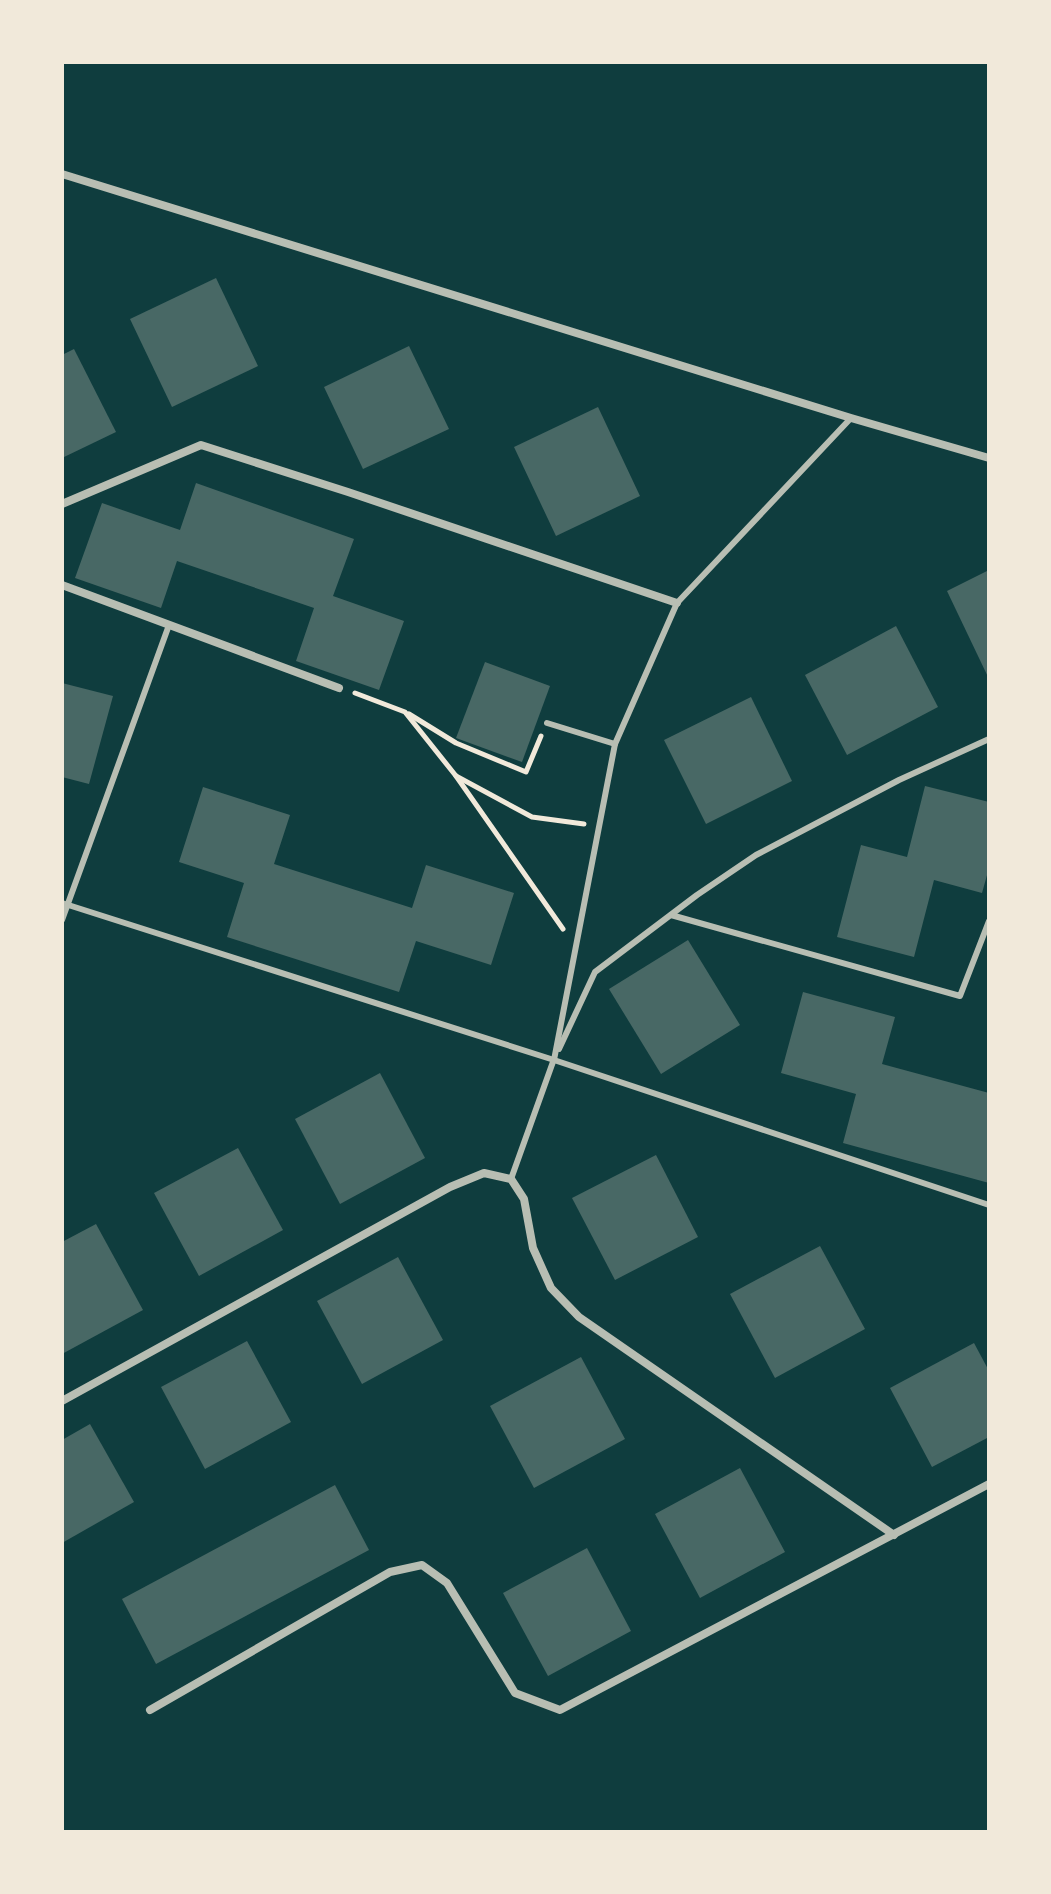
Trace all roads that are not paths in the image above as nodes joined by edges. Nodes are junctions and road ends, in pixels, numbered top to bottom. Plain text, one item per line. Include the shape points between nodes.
1 (62, 174) edge
2 (851, 418) junction
3 (989, 458) edge
4 (62, 504) edge
5 (62, 585) edge
6 (677, 603) junction
7 (169, 625) junction
8 (339, 688) road end
9 (547, 723) road end
10 (989, 739) edge
11 (615, 744) junction
12 (65, 904) edge
13 (671, 915) junction
14 (62, 920) edge
15 (989, 921) edge
16 (554, 1060) junction
17 (511, 1179) junction
18 (989, 1205) edge
19 (62, 1401) edge
20 (989, 1484) edge
21 (894, 1535) junction
22 (150, 1710) dead end

1 - 2 street
2 - 3 street
2 - 6 lane
4 - 6 street via 201,445
5 - 7 street
6 - 11 lane
7 - 8 street
7 - 12 lane
9 - 11 lane
10 - 13 lane via 756,855
11 - 16 lane
12 - 14 lane
12 - 16 lane
13 - 15 lane via 960,996
13 - 16 lane via 595,972
16 - 17 lane
16 - 18 lane
17 - 19 street via 484,1173 450,1187
17 - 21 street via 524,1199 533,1248 551,1288 579,1317
20 - 21 street
21 - 22 street via 560,1710 515,1693 447,1583 422,1565 390,1572

